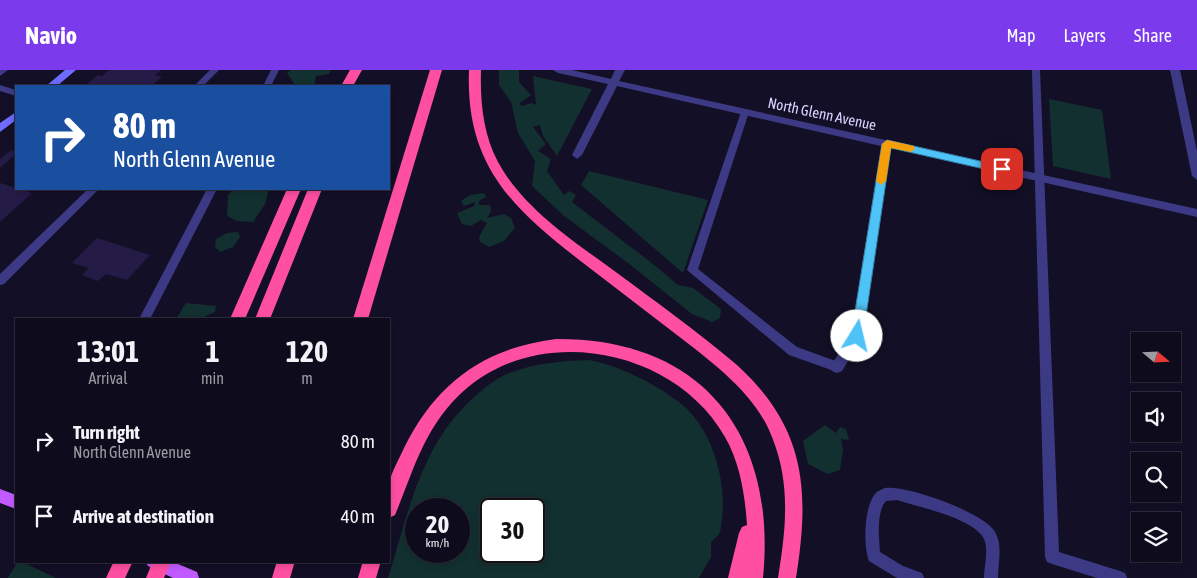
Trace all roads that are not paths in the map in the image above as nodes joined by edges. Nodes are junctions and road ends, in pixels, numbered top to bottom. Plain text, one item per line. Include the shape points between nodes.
1 (4, 70) edge
2 (71, 70) edge
3 (215, 70) edge
4 (275, 70) edge
5 (356, 70) edge
6 (364, 70) edge
7 (436, 70) edge
8 (475, 70) edge
9 (558, 70) edge
10 (620, 70) edge
11 (1036, 70) edge
12 (1175, 70) edge
13 (0, 73) edge
14 (614, 83) junction
15 (52, 85) edge
16 (199, 85) edge
17 (268, 85) edge
18 (348, 85) edge
19 (357, 85) edge
20 (0, 88) edge
21 (15, 93) edge
22 (745, 112) junction
23 (15, 116) edge
24 (0, 129) edge
25 (887, 144) junction
26 (577, 155) dead end
27 (1197, 176) edge
28 (1040, 178) junction
29 (93, 190) edge
30 (211, 190) edge
31 (294, 190) edge
32 (315, 190) edge
33 (1197, 213) edge
34 (0, 281) edge
35 (145, 318) edge
36 (237, 318) edge
37 (262, 318) edge
38 (360, 318) edge
39 (837, 367) joint
40 (752, 495) junction
41 (390, 506) edge
42 (123, 563) edge
43 (157, 563) edge
44 (161, 563) edge
45 (285, 563) edge
46 (371, 563) edge
47 (115, 578) edge
48 (155, 578) edge
49 (191, 578) edge
50 (281, 578) edge
51 (367, 578) edge
52 (737, 578) edge
53 (754, 578) edge
54 (787, 578) edge
55 (917, 578) edge
56 (991, 578) edge
57 (1120, 578) edge

1 - 13 lane
2 - 15 main road
3 - 16 lane
4 - 17 lane
5 - 18 highway
6 - 19 highway
7 - 38 highway
8 - 54 highway via 476,108 485,145 493,163 519,199 548,227 719,358 746,383 765,407 783,442 792,471 795,528
9 - 14 street, North Glenn Avenue
10 - 14 street
11 - 28 lane
12 - 27 street
14 - 22 street, North Glenn Avenue
14 - 26 street
20 - 21 street
22 - 25 street, North Glenn Avenue
22 - 39 lane via 692,270 793,351
23 - 24 main road
25 - 28 street, North Glenn Avenue
25 - 39 street via 857,336
28 - 33 street, North Glenn Avenue
28 - 57 lane via 1052,557
29 - 34 lane
30 - 35 lane
31 - 36 highway
32 - 37 highway
40 - 41 highway via 743,457 731,433 711,406 687,384 671,372 634,354 594,345 569,344 517,353 473,374 452,392 418,437
40 - 52 highway via 748,534
40 - 53 highway
42 - 47 highway
43 - 49 main road
44 - 48 highway
45 - 50 highway
46 - 51 highway
55 - 56 lane via 899,572 874,556 872,548 879,497 897,494 966,517 984,528 992,546

